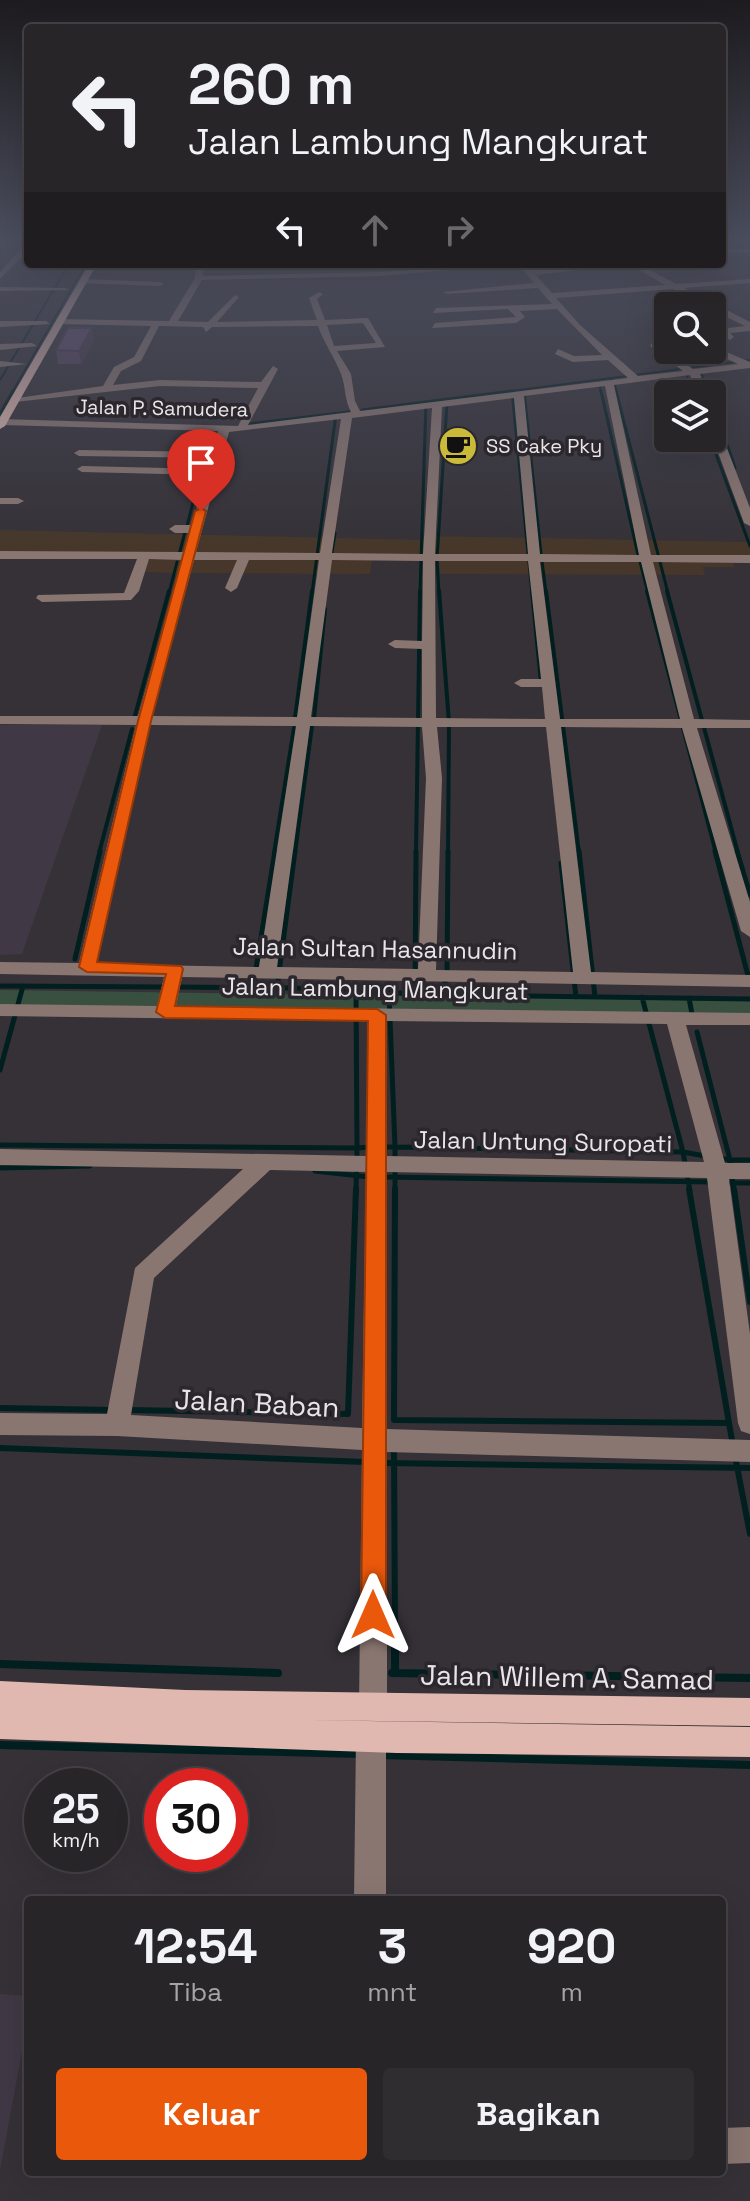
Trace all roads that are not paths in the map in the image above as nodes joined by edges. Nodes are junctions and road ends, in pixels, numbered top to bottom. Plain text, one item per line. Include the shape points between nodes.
1 (35, 341) edge
2 (48, 341) edge
3 (147, 341) edge
4 (328, 341) edge
5 (379, 341) edge
6 (592, 341) edge
7 (653, 344) dead end
8 (32, 346) junction
9 (0, 347) edge
10 (331, 349) junction
11 (558, 352) dead end
12 (610, 357) junction
13 (743, 362) edge
14 (0, 364) edge
15 (22, 364) junction
16 (273, 369) dead end
17 (688, 369) junction
18 (16, 374) dead end
19 (631, 375) junction
20 (694, 380) edge
21 (535, 381) dead end
22 (609, 382) junction
23 (11, 384) dead end
24 (264, 385) junction
25 (106, 390) junction
26 (544, 391) junction
27 (519, 394) junction
28 (15, 399) junction
29 (0, 403) edge
30 (437, 404) junction
31 (352, 415) junction
32 (1, 424) edge
33 (241, 429) junction
34 (224, 430) junction
35 (723, 452) edge
36 (79, 453) dead end
37 (206, 455) junction
38 (82, 469) dead end
39 (211, 472) junction
40 (0, 501) edge
41 (18, 501) dead end
42 (750, 523) edge
43 (175, 529) dead end
44 (197, 529) junction
45 (0, 555) edge
46 (144, 556) junction
47 (188, 556) junction
48 (244, 557) junction
49 (429, 557) junction
50 (325, 558) junction
51 (534, 558) junction
52 (646, 559) junction
53 (750, 559) edge
54 (231, 588) dead end
55 (42, 598) dead end
56 (395, 644) dead end
57 (429, 645) junction
58 (521, 683) dead end
59 (550, 683) junction
60 (0, 720) edge
61 (144, 721) junction
62 (303, 723) junction
63 (429, 723) junction
64 (555, 723) junction
65 (688, 723) junction
66 (750, 724) edge
67 (750, 931) edge
68 (87, 967) junction
69 (0, 968) edge
70 (267, 972) junction
71 (427, 975) junction
72 (583, 979) junction
73 (750, 981) edge
74 (170, 992) junction
75 (0, 1010) edge
76 (377, 1015) junction
77 (675, 1018) junction
78 (750, 1019) edge
79 (0, 1157) edge
80 (264, 1163) junction
81 (378, 1165) junction
82 (717, 1171) junction
83 (750, 1171) edge
84 (742, 1317) edge
85 (750, 1423) edge
86 (0, 1424) edge
87 (117, 1425) junction
88 (374, 1440) junction
89 (750, 1451) edge
90 (0, 1695) edge
91 (750, 1712) edge
92 (372, 1722) junction
93 (0, 1724) edge
94 (750, 1742) edge
95 (370, 1896) edge
96 (750, 2145) edge
97 (726, 2146) edge

1 - 8 main road
2 - 28 main road
3 - 25 street via 138,359 117,369
4 - 10 street
5 - 10 street via 382,345
6 - 12 street
7 - 17 street
8 - 9 street
8 - 15 main road
10 - 31 street via 346,374
11 - 12 street via 573,359
12 - 19 street
13 - 17 street, Jalan P. Samudera
14 - 15 street
15 - 18 main road
16 - 24 street
17 - 19 street, Jalan P. Samudera
17 - 20 street
19 - 22 street, Jalan P. Samudera
21 - 26 street
22 - 26 street, Jalan P. Samudera
22 - 52 street
23 - 29 main road
24 - 25 street via 177,382
24 - 33 street
25 - 28 street
26 - 27 street, Jalan P. Samudera
27 - 30 street, Jalan P. Samudera
27 - 51 street
28 - 32 main road
30 - 31 street, Jalan P. Samudera
30 - 49 street
31 - 33 street, Jalan P. Samudera
31 - 50 street
32 - 34 street, Jalan P. Samudera
33 - 34 street, Jalan P. Samudera
34 - 37 street
35 - 42 street
36 - 37 street
37 - 39 street
38 - 39 street
39 - 44 street
40 - 41 street
43 - 44 street
44 - 47 street
45 - 46 street
46 - 47 street
46 - 55 street via 127,597
47 - 48 street
47 - 61 street
48 - 50 street
48 - 54 street
49 - 50 street
49 - 51 street
49 - 57 street
50 - 62 street
51 - 52 street
51 - 59 street
52 - 53 street
52 - 65 street
56 - 57 street
57 - 63 street
58 - 59 street
59 - 64 street
60 - 61 street
61 - 62 street
61 - 68 street
62 - 63 street
62 - 70 street
63 - 64 street
63 - 71 street via 434,778
64 - 65 street
64 - 72 street
65 - 66 street
65 - 67 street
68 - 69 street, Jalan Sultan Hasannudin
68 - 74 street, Jalan Sultan Hasannudin
70 - 71 street, Jalan Sultan Hasannudin
70 - 74 street, Jalan Sultan Hasannudin
71 - 72 street, Jalan Sultan Hasannudin
72 - 73 street, Jalan Sultan Hasannudin
74 - 75 street, Jalan Lambung Mangkurat
74 - 76 street, Jalan Lambung Mangkurat
76 - 77 street, Jalan Lambung Mangkurat
76 - 81 street
77 - 78 street, Jalan Lambung Mangkurat
77 - 82 street
79 - 80 street, Jalan Untung Suropati
80 - 81 street, Jalan Untung Suropati
80 - 87 street via 143,1274
81 - 82 street, Jalan Untung Suropati
81 - 88 street
82 - 83 street, Jalan Untung Suropati
82 - 84 street
84 - 85 street
86 - 87 street, Jalan Baban
87 - 88 street, Jalan Baban
88 - 89 street, Jalan Baban
88 - 92 street
90 - 92 main road, Jalan Willem A. Samad via 185,1704
91 - 92 main road, Jalan Willem A. Samad
92 - 93 main road, Jalan Willem A. Samad
92 - 94 main road, Jalan Willem A. Samad
92 - 95 street
96 - 97 street

